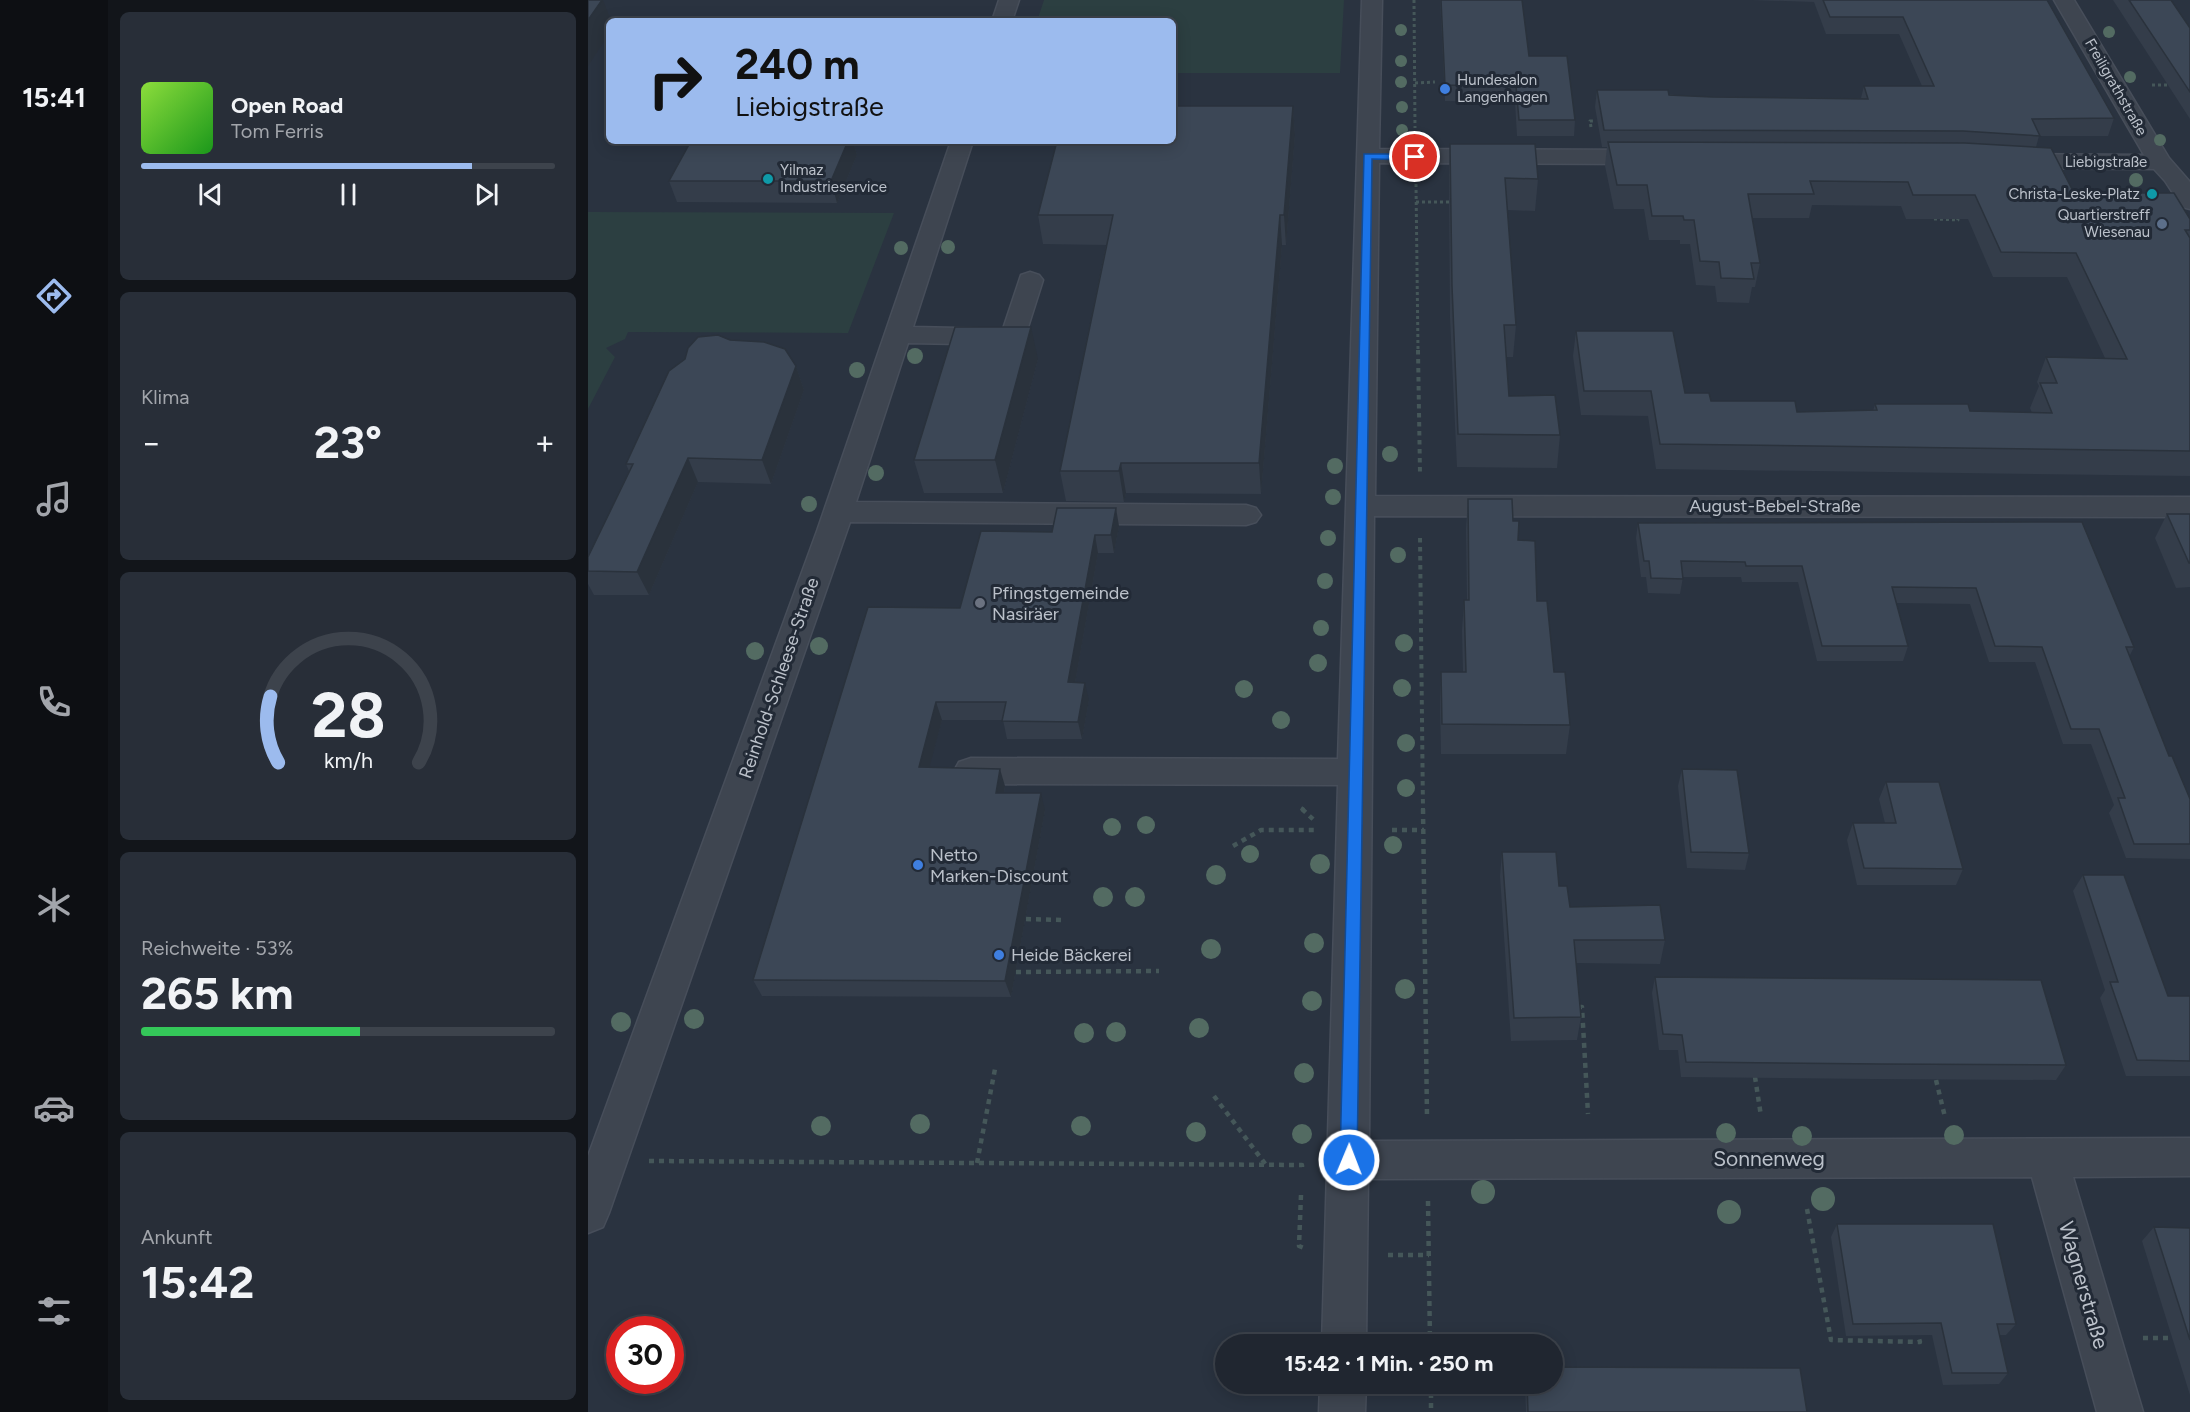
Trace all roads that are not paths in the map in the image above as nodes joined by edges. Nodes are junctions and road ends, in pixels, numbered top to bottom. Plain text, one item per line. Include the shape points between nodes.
1 (1009, 0) edge
2 (1372, 0) edge
3 (2064, 0) edge
4 (1003, 18) edge
5 (961, 144) edge
6 (1367, 156) junction
7 (1669, 157) edge
8 (1991, 160) edge
9 (2160, 162) junction
10 (2190, 202) edge
11 (1030, 280) dead end
12 (898, 334) junction
13 (1360, 506) junction
14 (2190, 507) edge
15 (838, 512) junction
16 (1246, 515) dead end
17 (971, 771) edge
18 (1357, 772) junction
19 (2190, 1157) edge
20 (2047, 1158) junction
21 (1349, 1160) junction
22 (597, 1161) edge
23 (588, 1213) edge
24 (1344, 1334) edge
25 (1343, 1394) edge
26 (1342, 1412) edge
27 (2120, 1412) edge

1 - 4 street
2 - 6 street
3 - 9 street, Freiligrathstraße
5 - 12 street, Reinhold-Schleese-Straße
6 - 7 street
6 - 13 street
8 - 9 street, Liebigstraße
9 - 10 street, Freiligrathstraße
11 - 12 street via 1014,337
12 - 15 street, Reinhold-Schleese-Straße
13 - 14 street, August-Bebel-Straße
13 - 18 street
15 - 16 street
15 - 22 street, Reinhold-Schleese-Straße via 643,1064
17 - 18 street
18 - 21 street
19 - 20 street, Sonnenweg
20 - 21 street, Sonnenweg
20 - 27 street, Wagnerstraße
21 - 24 street
22 - 23 street, Reinhold-Schleese-Straße
25 - 26 street

